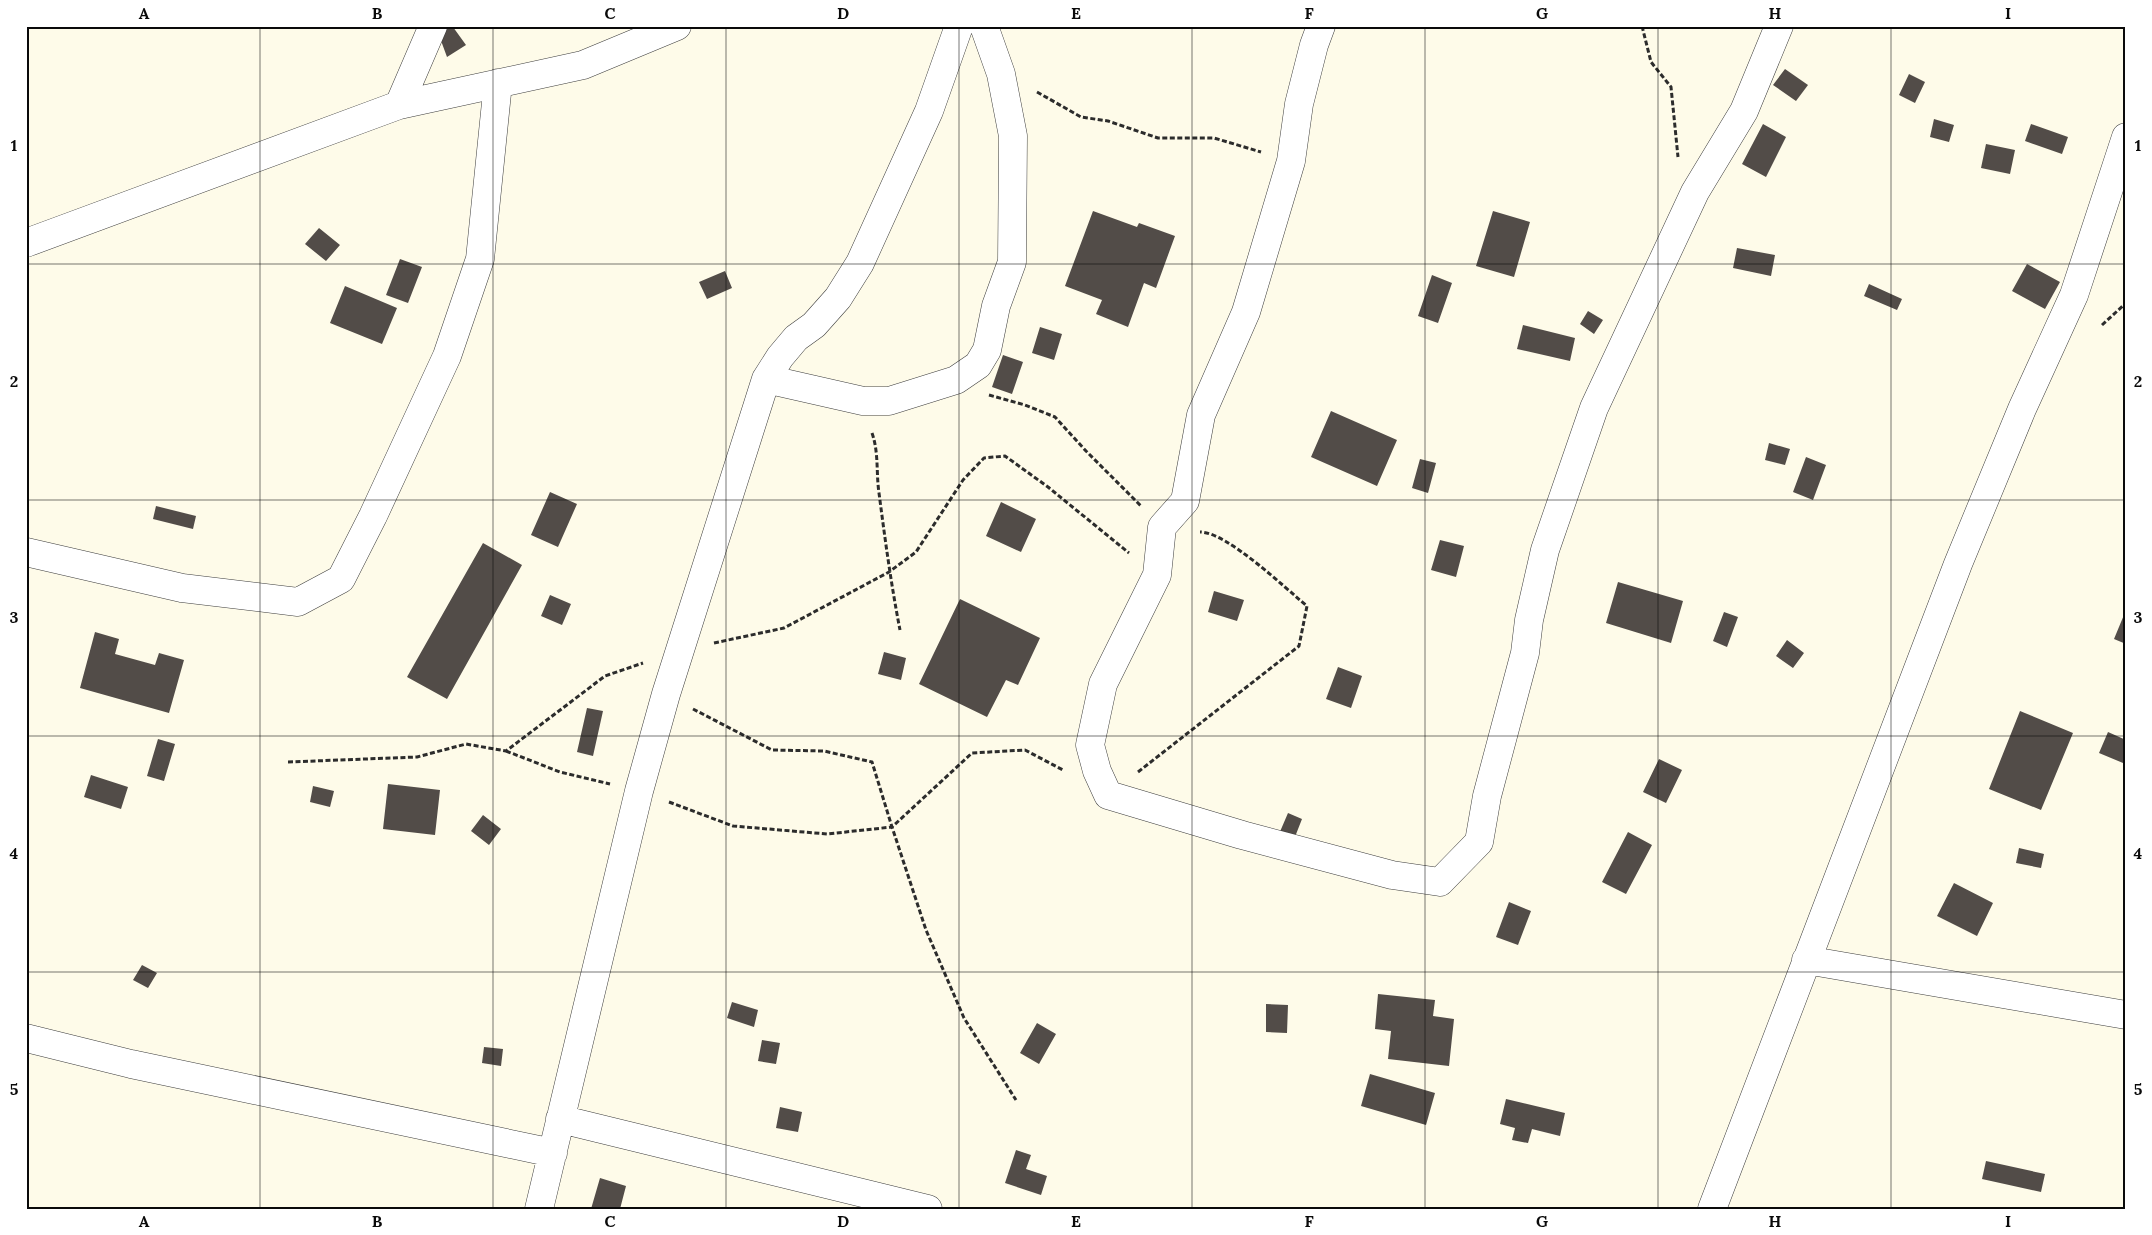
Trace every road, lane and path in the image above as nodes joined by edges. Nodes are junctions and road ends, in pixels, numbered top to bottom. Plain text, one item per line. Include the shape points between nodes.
1 (433, 26) edge
2 (677, 26) edge
3 (959, 26) edge
4 (984, 26) edge
5 (1321, 26) edge
6 (1642, 26) edge
7 (1779, 26) edge
8 (1000, 74) junction
9 (498, 83) junction
10 (399, 105) junction
11 (2126, 137) edge
12 (1291, 161) junction
13 (1695, 192) junction
14 (26, 243) edge
15 (2126, 303) edge
16 (2102, 325) dead end
17 (766, 379) junction
18 (862, 401) junction
19 (26, 552) edge
20 (888, 572) junction
21 (1157, 575) junction
22 (900, 630) dead end
23 (680, 650) junction
24 (666, 694) junction
25 (506, 750) junction
26 (288, 762) dead end
27 (1067, 772) dead end
28 (639, 791) junction
29 (892, 827) junction
30 (1806, 960) junction
31 (2126, 1015) edge
32 (26, 1038) edge
33 (1016, 1100) dead end
34 (560, 1119) junction
35 (553, 1153) junction
36 (539, 1209) edge
37 (928, 1209) edge
38 (1712, 1209) edge

1 - 10 street
2 - 9 street via 583,65
3 - 17 street via 929,111 860,262 838,298 814,325 796,338
4 - 8 street
5 - 12 street via 1299,104
6 - 13 path via 1651,62 1671,87 1680,176
7 - 13 street via 1744,111
8 - 12 path via 1081,118 1108,121 1158,138 1214,138
8 - 18 street via 1013,136 1012,262 996,306 987,350 978,366 956,380 889,401
9 - 10 street
9 - 19 street via 480,259 447,356 341,579 298,602 182,588
10 - 14 street
11 - 30 street via 2074,295 2022,409 1958,564
12 - 21 street via 1246,312 1201,415 1185,501 1162,527
13 - 21 street via 1594,408 1545,550 1525,653 1486,796 1479,842 1440,882 1392,875 1108,794 1090,745 1103,684
15 - 16 path
17 - 18 street
17 - 23 street
18 - 20 path via 877,448 878,489
20 - 21 path via 916,552 963,480 984,458 1004,456 1048,487
20 - 22 path
20 - 23 path via 784,628
23 - 24 street
23 - 25 path via 605,676
24 - 28 street
24 - 29 path via 772,750 824,751 872,762
25 - 26 path via 466,744 417,757
25 - 28 path via 560,772
27 - 29 path via 1025,750 972,753
28 - 29 path via 733,826 827,834
28 - 34 street
29 - 33 path via 926,930 964,1018
30 - 31 street
30 - 38 street
32 - 35 street via 131,1064
34 - 35 street
34 - 37 street
35 - 36 street

